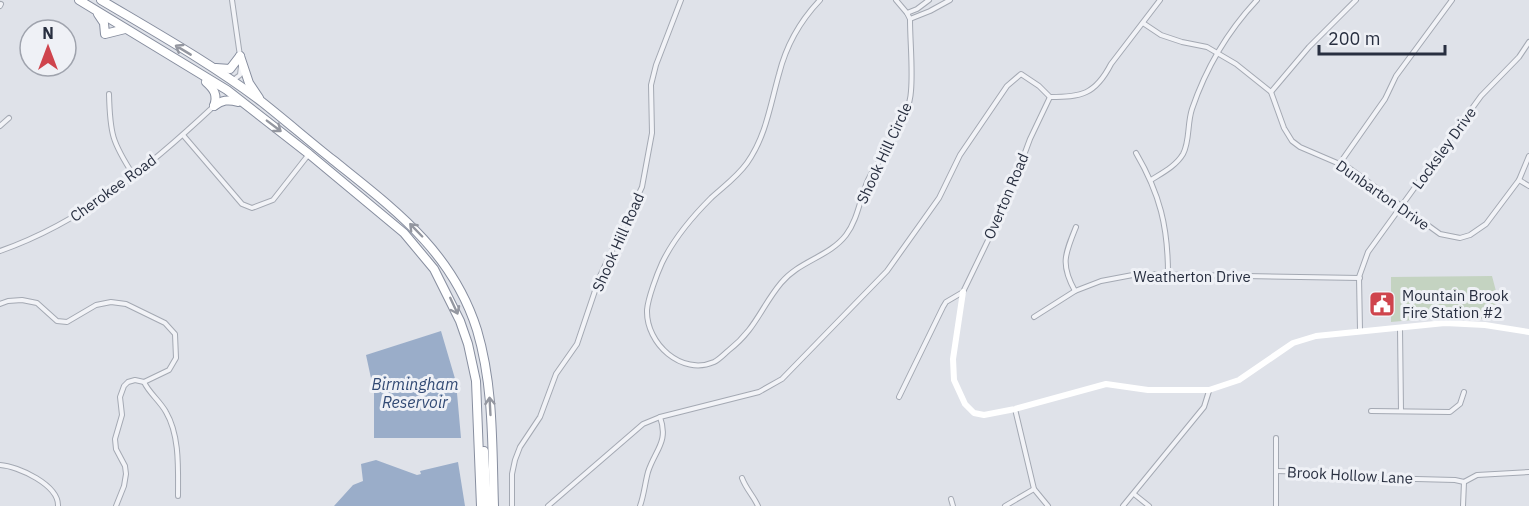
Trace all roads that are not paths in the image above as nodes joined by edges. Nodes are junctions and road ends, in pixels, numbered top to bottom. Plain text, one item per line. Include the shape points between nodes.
1 (79, 0) edge
2 (101, 0) edge
3 (232, 0) edge
4 (681, 0) edge
5 (820, 0) edge
6 (896, 0) edge
7 (929, 0) edge
8 (950, 0) edge
9 (1160, 0) edge
10 (1257, 0) edge
11 (1356, 0) edge
12 (1452, 0) edge
13 (96, 10) junction
14 (908, 13) junction
15 (910, 19) junction
16 (1143, 23) junction
17 (126, 29) junction
18 (142, 39) junction
19 (1529, 42) edge
20 (1217, 52) junction
21 (240, 56) junction
22 (189, 67) junction
23 (212, 68) junction
24 (232, 81) junction
25 (1271, 92) junction
26 (109, 94) dead end
27 (1050, 97) junction
28 (261, 101) junction
29 (244, 104) junction
30 (214, 106) junction
31 (9, 118) dead end
32 (0, 126) edge
33 (183, 135) junction
34 (1136, 153) dead end
35 (309, 154) junction
36 (1529, 156) edge
37 (1340, 163) junction
38 (134, 176) junction
39 (1151, 180) junction
40 (1519, 180) junction
41 (1529, 186) edge
42 (1401, 207) junction
43 (1076, 227) dead end
44 (0, 251) edge
45 (1168, 274) junction
46 (1360, 278) junction
47 (1075, 291) junction
48 (963, 292) junction
49 (0, 304) edge
50 (1034, 317) dead end
51 (1400, 327) junction
52 (1360, 330) junction
53 (1529, 332) edge
54 (476, 381) junction
55 (144, 382) junction
56 (1209, 390) junction
57 (1464, 392) dead end
58 (900, 397) dead end
59 (1015, 409) junction
60 (1371, 411) dead end
61 (1401, 411) junction
62 (660, 417) junction
63 (1276, 438) dead end
64 (0, 465) edge
65 (1276, 471) junction
66 (1529, 472) edge
67 (742, 477) dead end
68 (1464, 482) junction
69 (1034, 489) junction
70 (1134, 494) junction
71 (178, 496) dead end
72 (951, 499) dead end
73 (58, 506) edge
74 (116, 506) edge
75 (481, 506) edge
76 (487, 506) edge
77 (494, 506) edge
78 (512, 506) edge
79 (548, 506) edge
80 (640, 506) edge
81 (758, 506) edge
82 (953, 506) edge
83 (1005, 506) edge
84 (1048, 506) edge
85 (1123, 506) edge
86 (1149, 506) edge
87 (1276, 506) edge
88 (1463, 506) edge

1 - 13 highway
23 -> 2 highway
3 - 21 street
4 - 78 street, Shook Hill Road via 651,84 652,133 642,188 600,276 577,344 556,374 540,417 520,447 512,474
5 - 15 street, Shook Hill Circle via 798,28 785,54 770,115 747,164 692,218 661,264 647,311 652,333 672,358 687,364 715,361 739,342 787,275 826,253 846,234 872,173 905,114 911,92
6 - 14 street, Shook Hill Circle
7 - 14 street
8 - 15 street
9 - 16 street
10 - 20 street
11 - 25 street
12 - 37 street via 1396,76
13 - 17 highway
13 - 17 highway via 105,34
14 - 15 street, Shook Hill Circle
16 - 20 street via 1161,36 1207,46
16 - 27 street via 1090,90 1074,97
17 - 18 highway
18 - 22 highway
18 - 24 highway via 220,81
19 - 42 street, Locksley Drive via 1481,96
20 - 25 street
20 - 39 street via 1191,111 1183,155
21 - 23 highway via 230,69
21 - 24 street via 242,69
21 - 28 highway via 249,83
22 - 29 highway
22 - 30 highway via 215,91
23 - 24 highway
24 - 28 highway
25 - 37 street, Dunbarton Drive via 1292,141
26 - 38 street via 112,136
27 - 48 street, Overton Road via 1007,201
27 - 62 street via 1021,74 1007,86 960,155 939,198 907,246 887,272 782,379 759,392
77 -> 28 highway via 488,374 477,330 459,289 419,233 397,212
29 - 30 highway via 228,99
29 -> 35 highway
30 - 33 street, Cherokee Road
31 - 32 street
33 - 35 street via 242,204 252,208 273,200
33 - 38 street, Cherokee Road
34 - 39 street
35 -> 54 highway via 404,233 434,269 460,321
36 - 40 street, Dunbarton Drive
37 - 42 street, Dunbarton Drive
38 - 44 street, Cherokee Road via 73,218
39 - 45 street via 1165,223
40 - 41 street
40 - 42 street, Dunbarton Drive via 1486,224 1460,238 1440,234
42 - 46 street, Locksley Drive via 1368,252
43 - 47 street via 1065,256 1068,278
45 - 46 street, Weatherton Drive
45 - 47 street, Weatherton Drive via 1111,278
46 - 52 street, Locksley Drive
47 - 50 street, Weatherton Drive
48 - 58 street via 946,302 940,312
48 - 59 street, Overton Road via 953,359 958,391 974,413
49 - 55 street via 22,300 37,303 57,321 67,322 96,305 126,304 165,323 175,334 176,358 169,370
51 - 52 street, Overton Road
51 - 53 street, Overton Road via 1465,323
51 - 61 street
52 - 56 street, Overton Road via 1293,343 1251,374
54 - 75 highway
54 - 76 highway
55 - 71 street via 172,424
55 - 74 street via 128,382 120,397 122,415 115,440 126,474
56 - 59 street, Overton Road via 1148,390 1106,384
56 - 70 street via 1204,407
57 - 61 street via 1460,404 1450,412
59 - 69 street
60 - 61 street
62 - 79 street via 638,427
62 - 80 street via 663,438 648,471
63 - 65 street
64 - 73 street via 20,469 46,485 56,495
65 - 68 street, Brook Hollow Lane
65 - 87 street, Brook Hollow Lane
66 - 68 street, Brook Hollow Lane via 1496,472
67 - 81 street
68 - 88 street
69 - 83 street
69 - 84 street
70 - 85 street
70 - 86 street
72 - 82 street

